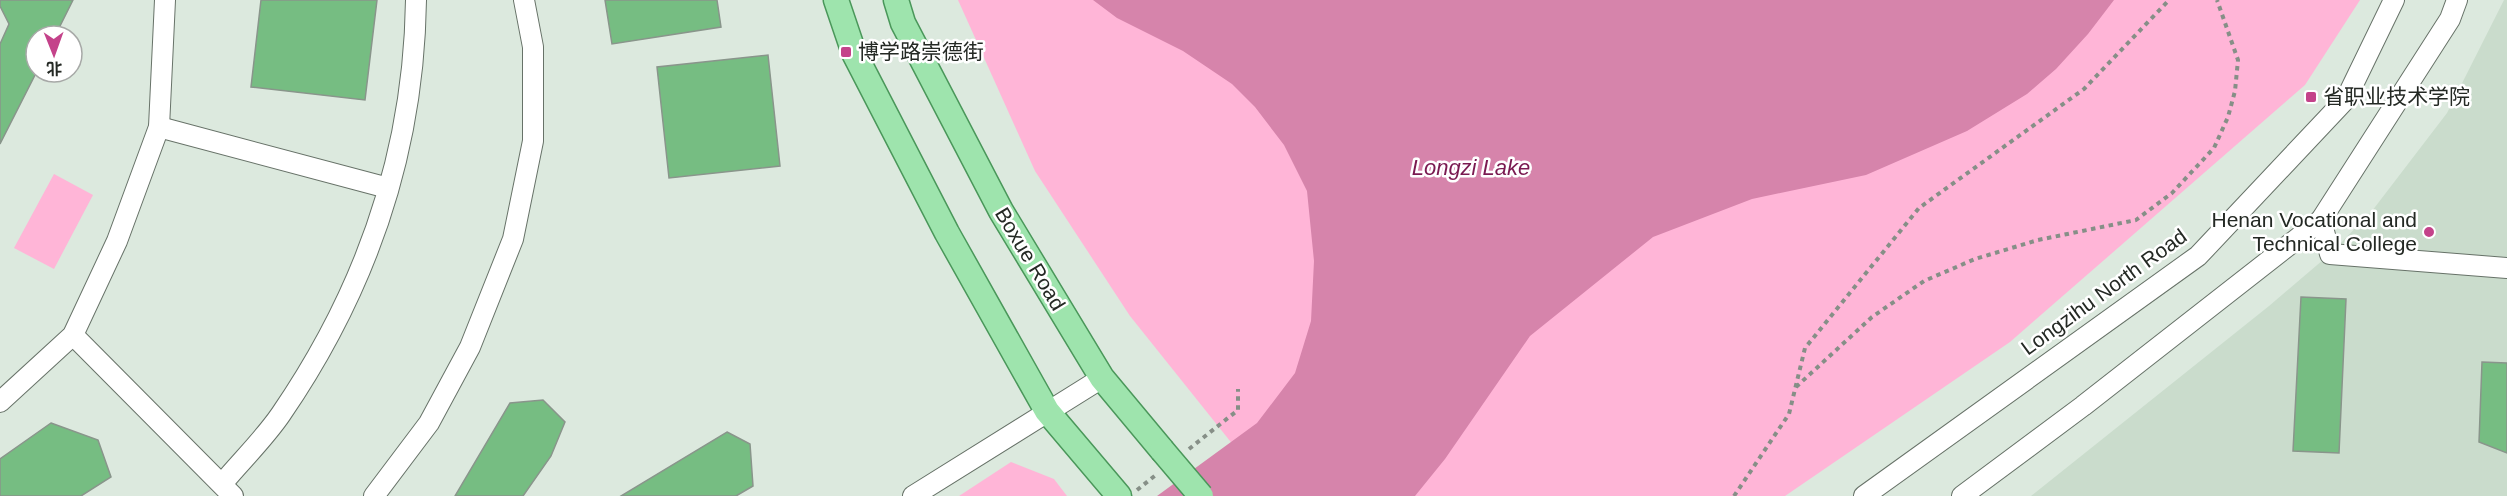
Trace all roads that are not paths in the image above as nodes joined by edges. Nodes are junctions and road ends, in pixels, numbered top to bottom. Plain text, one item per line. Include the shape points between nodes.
1 (165, 0) edge
2 (416, 0) edge
3 (524, 0) edge
4 (836, 0) edge
5 (896, 0) edge
6 (2394, 0) edge
7 (2457, 0) edge
8 (159, 127) junction
9 (388, 188) junction
10 (2321, 220) junction
11 (2507, 268) edge
12 (73, 335) junction
13 (1102, 378) junction
14 (0, 402) edge
15 (1047, 411) junction
16 (227, 490) edge
17 (1113, 490) edge
18 (374, 496) edge
19 (913, 496) edge
20 (1201, 496) edge
21 (1864, 496) edge
22 (1962, 496) edge

1 - 8 street
2 - 9 street via 409,91
3 - 18 street via 533,47 533,141 513,239 470,346 429,423
4 - 15 main road via 859,64
5 - 13 main road, Boxue Road via 903,23 1001,211
6 - 21 street, Longzihu North Road via 2346,99 2198,256
7 - 10 street via 2450,19
8 - 9 street
8 - 12 street via 117,241
9 - 16 street via 374,238 343,311 279,416
10 - 11 street via 2330,254
10 - 22 street
12 - 14 street
12 - 16 street
13 - 15 street
13 - 20 main road, Boxue Road, bridge
15 - 17 main road
15 - 19 street

